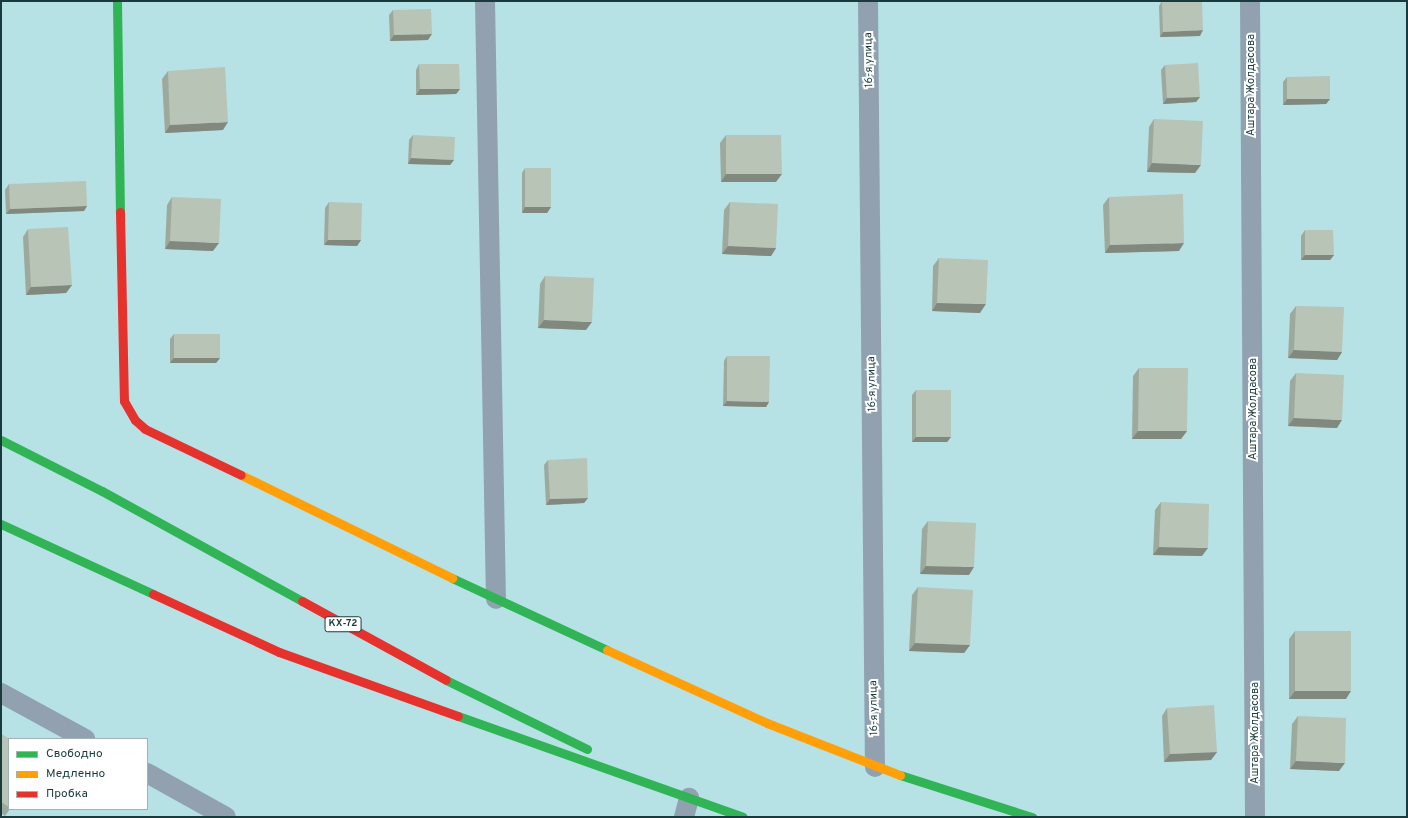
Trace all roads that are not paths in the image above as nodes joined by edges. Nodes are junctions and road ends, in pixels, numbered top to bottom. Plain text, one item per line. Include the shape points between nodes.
1 (117, 1) edge
2 (485, 1) edge
3 (868, 1) edge
4 (1250, 1) edge
5 (1, 440) edge
6 (1, 524) edge
7 (496, 599) junction
8 (1, 693) edge
9 (82, 738) edge
10 (875, 767) junction
11 (148, 774) edge
12 (689, 798) junction
13 (226, 817) edge
14 (684, 817) edge
15 (743, 817) edge
16 (1032, 817) edge
17 (1256, 817) edge

1 - 7 main road via 123,374 127,408 146,429
2 - 7 street
3 - 10 street, 16-я улица
4 - 17 street, Аштара Жолдасова
5 - 12 main road, КХ-72 via 102,491 466,691
6 - 12 main road, КХ-72 via 279,652
7 - 10 main road via 767,722
8 - 9 street
10 - 16 main road
11 - 13 street
12 - 14 street
12 - 15 main road, КХ-72

